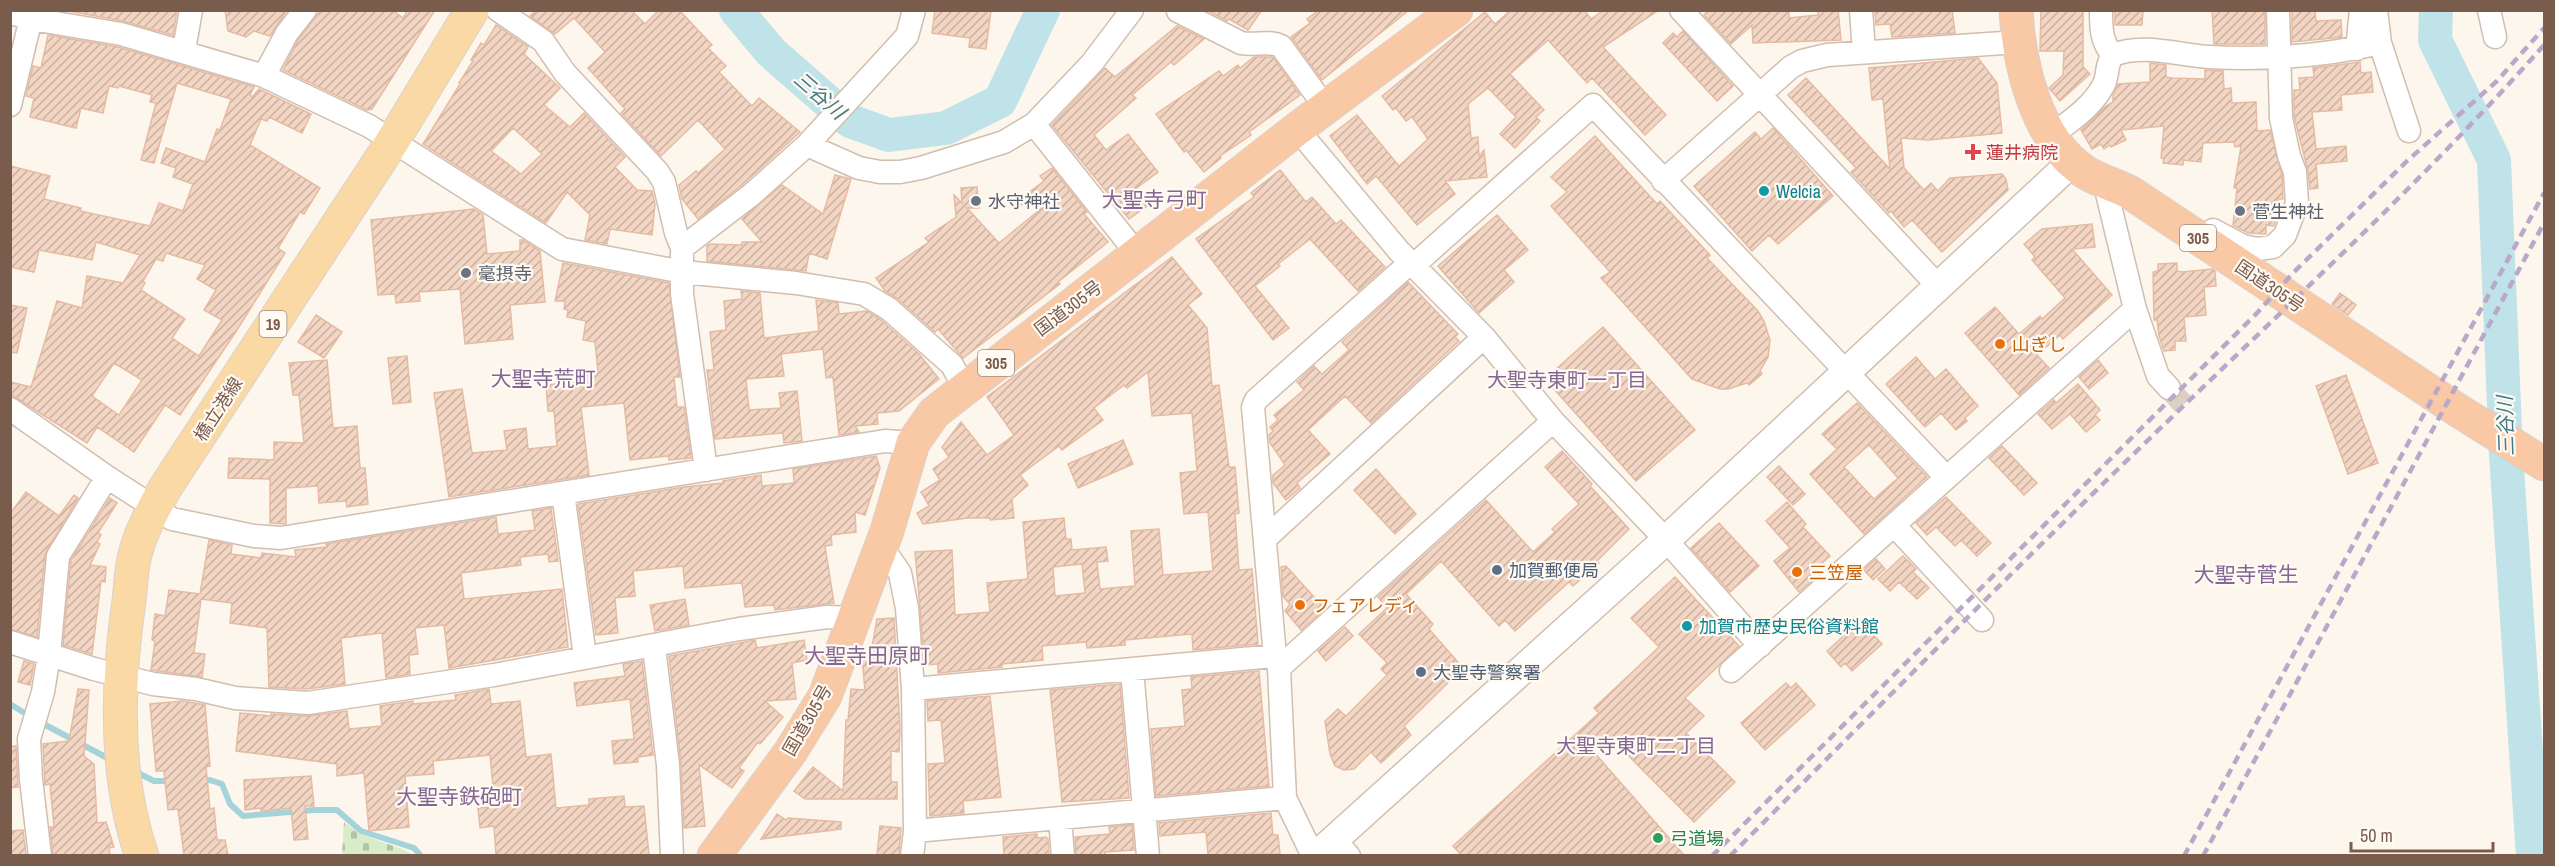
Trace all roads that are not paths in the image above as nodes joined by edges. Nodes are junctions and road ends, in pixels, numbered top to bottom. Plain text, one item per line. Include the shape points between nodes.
1 (191, 10) edge
2 (305, 10) edge
3 (472, 10) edge
4 (498, 10) edge
5 (914, 10) edge
6 (1132, 10) edge
7 (1456, 10) edge
8 (1861, 10) edge
9 (2101, 10) edge
10 (2278, 10) edge
11 (2361, 10) edge
12 (2376, 10) edge
13 (2489, 10) edge
14 (1178, 11) edge
15 (1684, 12) edge
16 (10, 13) edge
17 (33, 15) edge
18 (2017, 26) edge
19 (2495, 37) dead end
20 (2380, 44) junction
21 (2357, 49) junction
22 (184, 50) junction
23 (1864, 51) junction
24 (2113, 55) junction
25 (2279, 57) junction
26 (264, 76) junction
27 (1759, 95) junction
28 (10, 105) edge
29 (1326, 108) junction
30 (1034, 124) junction
31 (1297, 129) junction
32 (2409, 131) dead end
33 (2051, 136) junction
34 (392, 142) junction
35 (810, 142) junction
36 (2072, 162) junction
37 (1663, 181) junction
38 (2113, 184) junction
39 (682, 248) junction
40 (1138, 255) junction
41 (1412, 264) junction
42 (684, 272) junction
43 (1939, 287) junction
44 (2135, 309) junction
45 (1484, 337) junction
46 (1846, 373) junction
47 (964, 387) junction
48 (2169, 388) tunnel mouth
49 (10, 409) edge
50 (1552, 421) junction
51 (913, 443) junction
52 (2544, 464) edge
53 (706, 470) junction
54 (107, 477) junction
55 (1946, 477) junction
56 (563, 493) junction
57 (154, 508) junction
58 (1894, 525) junction
59 (1264, 539) junction
60 (1666, 540) junction
61 (880, 544) junction
62 (856, 618) junction
63 (1982, 620) dead end
64 (10, 642) edge
65 (1760, 646) junction
66 (654, 647) junction
67 (49, 655) junction
68 (585, 657) junction
69 (1277, 662) junction
70 (1132, 670) junction
71 (1731, 671) dead end
72 (121, 675) junction
73 (913, 688) junction
74 (1285, 798) junction
75 (1144, 810) junction
76 (1060, 819) junction
77 (915, 831) junction
78 (1328, 851) edge
79 (40, 855) edge
80 (142, 855) edge
81 (672, 855) edge
82 (714, 855) edge
83 (912, 855) edge
84 (1063, 855) edge
85 (1148, 855) edge

1 - 22 street
2 - 26 street via 287,33
3 - 34 main road, 橋立港線 / 19
4 - 39 street via 543,40 565,73 657,171 664,182
5 - 35 street via 900,44
6 - 30 street via 1092,63
7 - 29 highway, 国道305号 / 305
8 - 23 street
9 - 24 street via 2105,47
10 - 25 street
11 - 21 street
12 - 20 street
13 - 19 street
14 - 29 street via 1241,43 1274,42 1281,46
15 - 27 street
16 - 17 street
17 - 22 street
17 - 28 street
18 - 23 street
18 - 33 highway, 国道305号 / 305 via 2034,102
20 - 21 street
20 - 32 street
21 - 25 street
22 - 26 street
23 - 27 street via 1802,61
24 - 25 street via 2127,50 2209,57
24 - 33 street via 2107,62 2106,83 2095,100
25 - 38 street via 2281,118 2295,172 2297,203 2285,236 2273,247 2257,249 2230,241 2148,185
26 - 34 street via 369,126
27 - 37 street
27 - 43 street
29 - 31 highway, 国道305号 / 305
30 - 35 street via 1004,142 900,172 859,168
30 - 40 street
31 - 40 highway, 国道305号 / 305
31 - 41 street
33 - 36 highway, 国道305号 / 305
34 - 42 street via 562,249
34 - 57 main road, 橋立港線 / 19
35 - 39 street via 751,195
36 - 38 highway, 国道305号 / 305
36 - 43 street
37 - 41 street via 1593,105
37 - 46 street
38 - 44 street
38 - 52 highway, 国道305号 / 305
39 - 42 street
40 - 47 highway, 国道305号 / 305
41 - 45 street
41 - 59 street via 1256,400 1253,415
42 - 47 street via 864,294 889,309 951,365
42 - 53 street via 682,294
43 - 46 street
44 - 48 street via 2158,376
44 - 55 street
45 - 50 street
45 - 59 street
46 - 55 street
46 - 60 street
47 - 51 highway, 国道305号 / 305 via 934,413
49 - 54 street
50 - 60 street
50 - 69 street
51 - 53 street via 885,441
51 - 61 highway, 国道305号 / 305
53 - 56 street
54 - 57 street
54 - 67 street via 58,556
55 - 58 street
56 - 57 street via 281,538 172,519
56 - 68 street
57 - 72 main road, 橋立港線 / 19 via 136,551
58 - 63 street
58 - 65 street
59 - 69 street
60 - 65 street
60 - 78 street
61 - 62 highway, 国道305号 / 305
61 - 73 street via 900,573 907,608
62 - 66 street via 827,617
62 - 82 highway, 国道305号 / 305 via 825,696 791,751
64 - 67 street
65 - 71 street
66 - 68 street
66 - 81 street via 668,765
67 - 72 street
67 - 79 street via 29,739
68 - 72 street via 308,703 235,698
69 - 70 street
69 - 74 street
70 - 73 street
70 - 75 street
72 - 80 main road, 橋立港線 / 19 via 121,749 134,832
73 - 77 street
74 - 75 street
74 - 78 street
75 - 76 street
75 - 85 street
76 - 77 street
76 - 84 street
77 - 83 street

